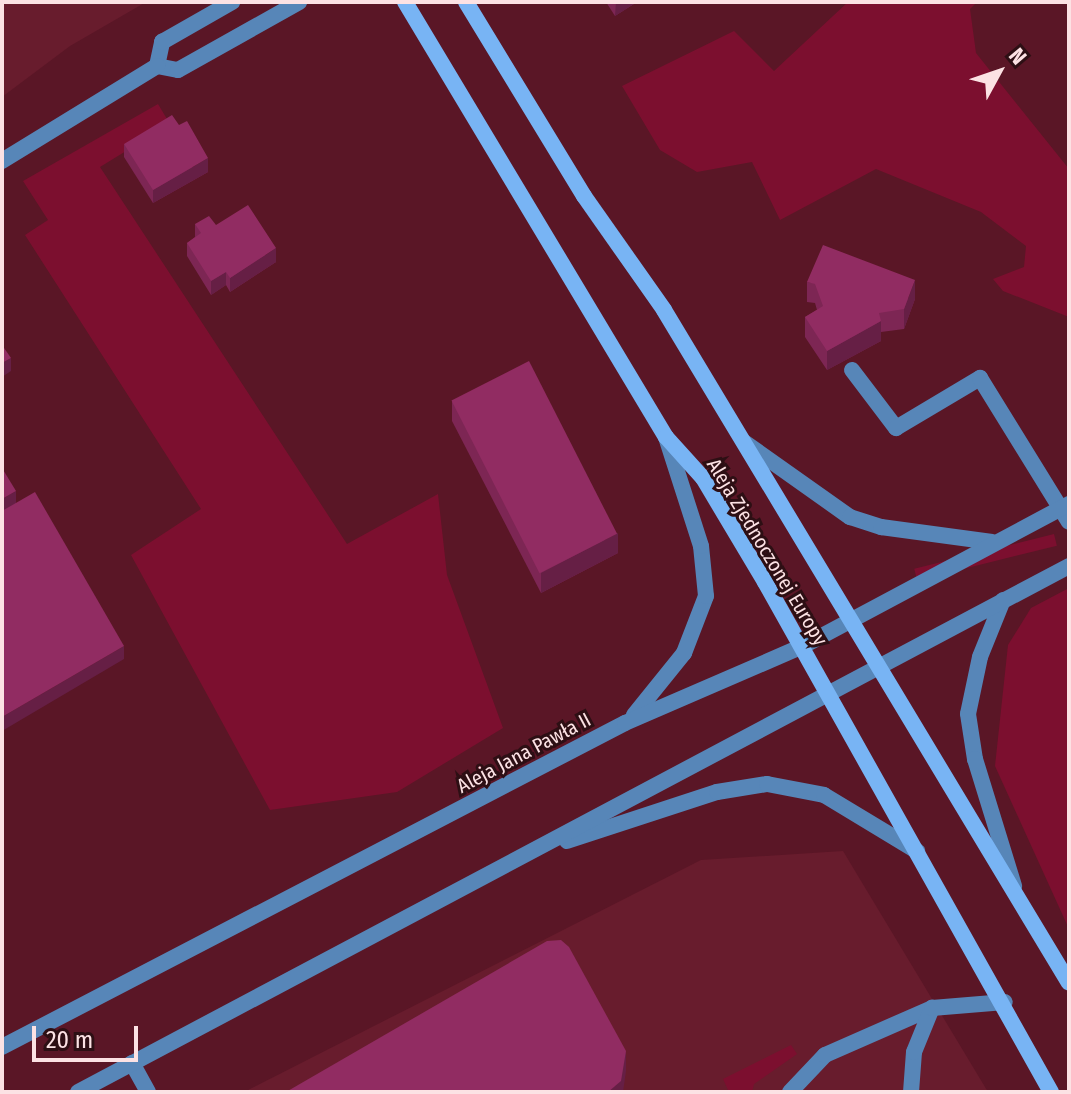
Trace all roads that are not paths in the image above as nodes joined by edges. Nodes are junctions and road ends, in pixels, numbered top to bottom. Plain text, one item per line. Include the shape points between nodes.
1 (232, 2) edge
2 (299, 2) edge
3 (405, 2) edge
4 (466, 2) edge
5 (157, 66) junction
6 (2, 161) edge
7 (852, 370) dead end
8 (666, 437) junction
9 (743, 441) junction
10 (1066, 511) edge
11 (992, 542) junction
12 (1069, 566) edge
13 (1003, 600) junction
14 (851, 617) junction
15 (803, 646) junction
16 (880, 667) junction
17 (827, 695) junction
18 (625, 723) junction
19 (917, 851) junction
20 (523, 855) junction
21 (1015, 888) junction
22 (1069, 983) edge
23 (1005, 1002) junction
24 (932, 1008) junction
25 (2, 1047) edge
26 (132, 1063) junction
27 (78, 1092) edge
28 (148, 1092) edge
29 (790, 1092) edge
30 (911, 1092) edge
31 (1051, 1092) edge

1 - 5 street via 162,42
2 - 5 street via 178,70
3 - 8 main road, Aleja Zjednoczonej Europy
4 - 9 main road, Aleja Zjednoczonej Europy
5 - 6 street
7 - 10 street via 896,428 980,378
8 - 15 main road, Aleja Zjednoczonej Europy via 703,478
8 - 18 street via 701,546 706,596 693,638 674,670
9 - 11 street via 850,517 881,527
9 - 14 main road, Aleja Zjednoczonej Europy
10 - 11 street, Aleja Jana Pawła II
11 - 14 street, Aleja Jana Pawła II
12 - 13 street
13 - 16 street
13 - 21 street via 980,657 968,714 975,759
14 - 15 street, Aleja Jana Pawła II
14 - 16 main road, Aleja Zjednoczonej Europy
15 - 17 main road, Aleja Zjednoczonej Europy
15 - 18 street, Aleja Jana Pawła II
16 - 17 street
16 - 21 main road, Aleja Zjednoczonej Europy
17 - 19 main road, Aleja Zjednoczonej Europy
17 - 20 street
18 - 25 street, Aleja Jana Pawła II
19 - 20 street via 824,795 767,784 717,792
19 - 23 main road, Aleja Zjednoczonej Europy
20 - 26 street
21 - 22 main road, Aleja Zjednoczonej Europy
23 - 24 street
23 - 31 main road, Aleja Zjednoczonej Europy
24 - 29 street via 825,1055
24 - 30 street via 914,1052
26 - 27 street
26 - 28 street

